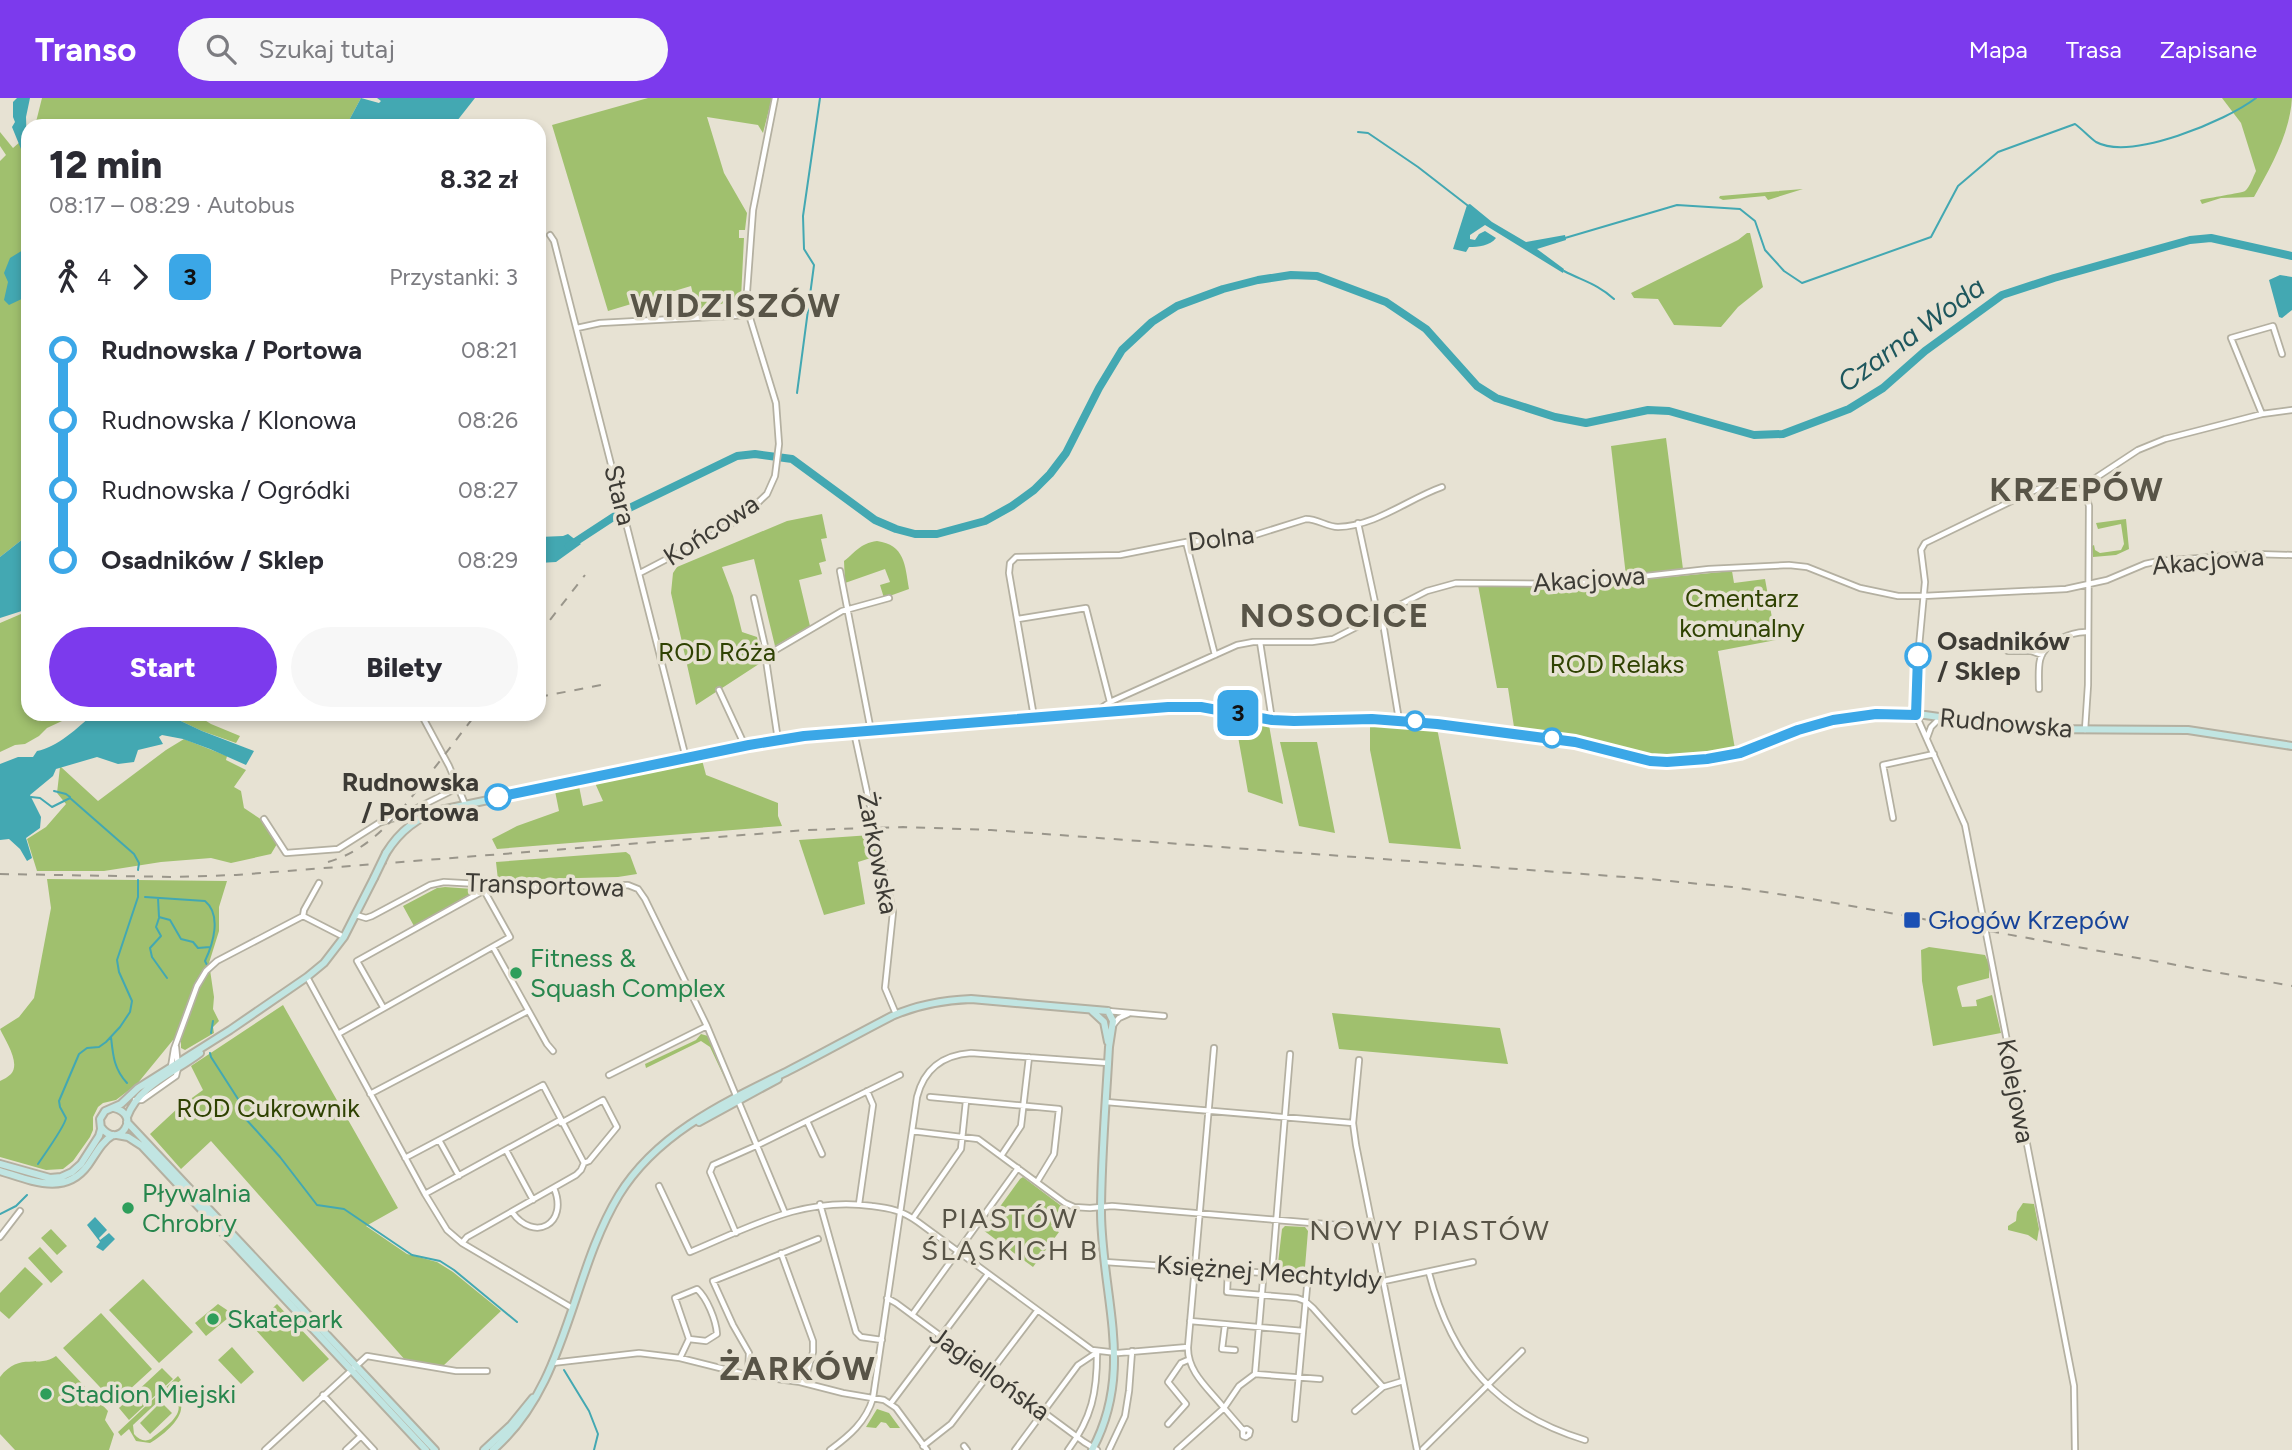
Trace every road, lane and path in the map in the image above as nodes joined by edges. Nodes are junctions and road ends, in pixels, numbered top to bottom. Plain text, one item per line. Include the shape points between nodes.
1 (775, 98) edge
2 (550, 235) dead end
3 (748, 315) junction
4 (577, 328) junction
5 (2282, 354) dead end
6 (2292, 410) edge
7 (2262, 414) junction
8 (2082, 482) junction
9 (1442, 487) dead end
10 (1358, 523) junction
11 (1186, 541) junction
12 (2292, 555) edge
13 (840, 571) dead end
14 (640, 573) junction
15 (2087, 584) junction
16 (1923, 596) junction
17 (754, 598) dead end
18 (889, 598) dead end
19 (847, 610) junction
20 (1379, 616) junction
21 (1018, 619) junction
22 (2088, 632) junction
23 (1260, 642) junction
24 (2008, 651) dead end
25 (2042, 654) junction
26 (767, 655) junction
27 (1215, 655) junction
28 (2039, 689) dead end
29 (719, 690) dead end
30 (1110, 702) junction
31 (1097, 711) junction
32 (1916, 715) junction
33 (1034, 717) junction
34 (1941, 717) junction
35 (1272, 720) junction
36 (1399, 720) junction
37 (425, 721) edge
38 (2085, 730) junction
39 (871, 731) junction
40 (853, 732) junction
41 (1927, 739) junction
42 (778, 740) junction
43 (745, 746) junction
44 (2292, 746) edge
45 (1934, 754) junction
46 (686, 758) junction
47 (460, 787) junction
48 (466, 804) junction
49 (1893, 818) dead end
50 (264, 819) dead end
51 (319, 883) dead end
52 (481, 885) junction
53 (483, 891) junction
54 (356, 915) junction
55 (303, 916) junction
56 (344, 937) junction
57 (493, 947) junction
58 (307, 977) junction
59 (383, 1007) junction
60 (1089, 1009) junction
61 (528, 1011) junction
62 (1108, 1011) junction
63 (1132, 1013) junction
64 (896, 1014) junction
65 (1164, 1016) dead end
66 (1109, 1025) junction
67 (707, 1026) junction
68 (338, 1034) junction
69 (176, 1044) junction
70 (209, 1044) junction
71 (1214, 1048) dead end
72 (553, 1051) dead end
73 (194, 1052) junction
74 (1290, 1054) dead end
75 (1029, 1056) junction
76 (1360, 1060) dead end
77 (1108, 1063) junction
78 (178, 1065) junction
79 (170, 1068) junction
80 (609, 1075) dead end
81 (900, 1075) dead end
82 (867, 1091) junction
83 (370, 1094) junction
84 (930, 1097) dead end
85 (738, 1098) junction
86 (966, 1101) junction
87 (1106, 1102) junction
88 (1024, 1106) junction
89 (114, 1108) junction
90 (1209, 1111) junction
91 (1285, 1117) junction
92 (127, 1120) junction
93 (561, 1121) junction
94 (807, 1121) junction
95 (1353, 1123) junction
96 (101, 1127) junction
97 (912, 1131) junction
98 (115, 1135) junction
99 (963, 1137) junction
100 (439, 1140) junction
101 (758, 1145) junction
102 (506, 1150) junction
103 (822, 1154) dead end
104 (1001, 1156) junction
105 (405, 1158) junction
106 (584, 1163) junction
107 (0, 1164) edge
108 (1018, 1168) junction
109 (0, 1171) edge
110 (459, 1176) junction
111 (1037, 1182) junction
112 (659, 1186) dead end
113 (554, 1188) junction
114 (425, 1194) junction
115 (533, 1200) junction
116 (820, 1204) junction
117 (859, 1204) junction
118 (1101, 1206) junction
119 (20, 1211) dead end
120 (899, 1211) junction
121 (512, 1212) junction
122 (785, 1213) junction
123 (1200, 1215) junction
124 (913, 1218) junction
125 (1276, 1221) junction
126 (1372, 1228) junction
127 (736, 1233) junction
128 (0, 1237) edge
129 (818, 1239) dead end
130 (462, 1243) junction
131 (781, 1252) junction
132 (958, 1252) junction
133 (1105, 1262) junction
134 (1473, 1262) dead end
135 (1195, 1269) junction
136 (1228, 1271) junction
137 (1272, 1273) junction
138 (1429, 1273) junction
139 (988, 1274) junction
140 (1308, 1276) junction
141 (1263, 1280) dead end
142 (1384, 1282) junction
143 (1262, 1295) junction
144 (887, 1298) junction
145 (1305, 1301) junction
146 (572, 1308) junction
147 (1037, 1311) junction
148 (912, 1315) junction
149 (1190, 1321) junction
150 (1225, 1325) junction
151 (1258, 1328) junction
152 (1303, 1331) junction
153 (942, 1337) junction
154 (689, 1339) junction
155 (882, 1340) junction
156 (1188, 1347) junction
157 (1235, 1350) dead end
158 (1522, 1351) dead end
159 (1097, 1352) junction
160 (1132, 1352) junction
161 (1115, 1353) junction
162 (680, 1358) junction
163 (1188, 1360) junction
164 (552, 1363) junction
165 (354, 1368) junction
166 (487, 1371) dead end
167 (990, 1373) junction
168 (1255, 1374) junction
169 (748, 1375) junction
170 (1299, 1377) junction
171 (1320, 1378) dead end
172 (1403, 1381) junction
173 (804, 1383) junction
174 (1487, 1385) junction
175 (542, 1386) junction
176 (1383, 1387) junction
177 (323, 1395) junction
178 (873, 1398) junction
179 (891, 1403) junction
180 (1224, 1408) junction
181 (1042, 1411) junction
182 (1355, 1411) dead end
183 (1295, 1419) dead end
184 (1168, 1424) dead end
185 (1243, 1430) dead end
186 (360, 1436) junction
187 (1077, 1437) junction
188 (1585, 1440) dead end
189 (925, 1448) edge
190 (1094, 1449) edge
191 (1421, 1449) edge
192 (265, 1450) edge
193 (346, 1450) edge
194 (374, 1450) edge
195 (433, 1450) edge
196 (484, 1450) edge
197 (493, 1450) edge
198 (830, 1450) edge
199 (1015, 1450) edge
200 (1068, 1450) edge
201 (1109, 1450) edge
202 (1177, 1450) edge
203 (2075, 1450) edge

1 - 3 street, Końcowa via 753,210
2 - 4 street, Stara
3 - 4 street
3 - 14 street, Końcowa via 774,395 779,450 772,484 758,505
4 - 14 street, Stara
5 - 7 street via 2273,326 2231,338
6 - 7 street
7 - 8 street via 2165,439
8 - 15 street via 2088,506
8 - 16 street via 2043,487 1925,543 1921,554
9 - 10 street, Dolna
10 - 11 street, Dolna via 1336,527 1306,519 1242,538
10 - 20 street
11 - 21 street, Dolna via 1113,556 1016,557 1009,566
11 - 27 street
12 - 15 street, Akacjowa via 2159,561
13 - 19 street
14 - 46 street, Stara
15 - 16 street, Akacjowa
15 - 22 street
16 - 20 street, Akacjowa via 1860,588 1807,568 1758,566 1574,584 1455,583
16 - 32 street
17 - 26 street
18 - 19 street
19 - 26 street
19 - 39 street
20 - 23 street, Akacjowa via 1326,641
20 - 36 street
21 - 30 street via 1086,608
21 - 33 street
22 - 25 street via 2067,634
22 - 38 street
23 - 27 street, Akacjowa via 1237,645
23 - 35 street
24 - 25 street
25 - 28 street
26 - 42 street
27 - 30 street, Akacjowa
29 - 43 street
30 - 31 street, Akacjowa
31 - 33 main road, Rudnowska
31 - 35 main road, Rudnowska via 1201,707
32 - 34 main road, Rudnowska
32 - 36 main road, Rudnowska via 1833,720 1740,753 1667,762 1549,737
32 - 41 street, Kolejowa
33 - 39 main road, Rudnowska
34 - 38 main road, Rudnowska via 2023,729
34 - 41 street
35 - 36 main road, Rudnowska
37 - 47 street
38 - 44 main road, Rudnowska via 2188,730
39 - 40 main road, Rudnowska
40 - 42 main road, Rudnowska
40 - 64 street, Żarkowska via 893,915 885,984
41 - 45 street, Kolejowa
42 - 43 main road, Rudnowska
43 - 46 main road, Rudnowska
45 - 49 street via 1883,765
45 - 203 street, Kolejowa via 1965,825 2074,1386
46 - 48 main road, Rudnowska
47 - 48 street
47 - 50 street via 332,850 286,853
48 - 54 main road, Rudnowska, bridge via 431,813 398,836
51 - 55 street
52 - 53 street
52 - 54 street, Transportowa via 437,883 372,916
52 - 67 street, Transportowa via 628,885 638,889
53 - 57 street via 510,937
53 - 59 street via 357,961
54 - 56 main road, Rudnowska
55 - 56 street
55 - 69 street via 222,957 206,971
56 - 58 main road, Rudnowska
57 - 59 street
57 - 61 street
58 - 68 street
58 - 70 main road, Rudnowska
59 - 68 street
60 - 62 main road
60 - 64 main road via 971,999 933,1003
60 - 66 main road
61 - 72 street
61 - 83 street
62 - 63 street
62 - 66 main road
63 - 65 street
63 - 66 street
64 - 85 main road
66 - 77 main road
67 - 80 street
67 - 85 street, Transportowa
68 - 83 street
69 - 73 street via 180,1052
69 - 78 street
69 - 79 street
70 - 73 main road, Rudnowska
70 - 78 main road, Rudnowska
71 - 90 street
73 - 78 main road, Rudnowska
74 - 91 street
75 - 77 street
75 - 88 street
75 - 97 street via 971,1053 939,1062 919,1088
76 - 95 street
77 - 87 main road
78 - 79 main road, Rudnowska
78 - 92 main road, Rudnowska via 134,1100
79 - 89 main road, Rudnowska
81 - 82 street
82 - 94 street
82 - 117 street via 873,1105
83 - 105 street
84 - 86 street
85 - 101 street, Transportowa
85 - 146 main road via 684,1129 652,1155 620,1194
86 - 88 street
86 - 99 street
87 - 90 street
87 - 118 main road
88 - 104 street via 1021,1126
88 - 111 street via 1059,1109 1054,1154
89 - 92 main road
89 - 96 main road via 103,1112
90 - 91 street
90 - 123 street
91 - 95 street
91 - 125 street
92 - 98 main road via 124,1130
92 - 165 main road
93 - 100 street via 543,1085
93 - 102 street
93 - 106 street
93 - 106 street via 603,1100 617,1127
94 - 101 street
94 - 103 street
95 - 126 street
96 - 98 main road
96 - 107 main road via 81,1164 61,1177 45,1178
97 - 99 street
97 - 120 street
98 - 109 main road via 103,1143 82,1172 66,1182 42,1184
98 - 165 main road via 142,1146
99 - 104 street via 978,1139
99 - 124 street via 961,1149
100 - 105 street
100 - 110 street
101 - 122 street, Transportowa
101 - 127 street via 710,1169
102 - 110 street
102 - 115 street
104 - 108 street
105 - 114 street
106 - 113 street via 576,1175
108 - 111 street
108 - 132 street
110 - 114 street
111 - 118 street via 1069,1205
112 - 127 street via 690,1252
113 - 115 street
113 - 121 street via 558,1210 547,1225 528,1227
114 - 130 street via 447,1230
115 - 121 street
116 - 117 street
116 - 122 street
116 - 155 street via 854,1326 859,1336
117 - 120 street
118 - 123 street
118 - 133 main road
119 - 128 street
120 - 124 street
120 - 144 street
121 - 130 street
122 - 127 street
123 - 125 street
123 - 135 street
124 - 132 street
125 - 126 street
125 - 137 street
126 - 142 street
129 - 131 street
130 - 146 street
131 - 169 street via 713,1280 749,1353
131 - 173 street via 813,1341
132 - 139 street
132 - 148 street
133 - 135 street, Księżnej Mechtyldy
133 - 161 main road
134 - 138 street, Księżnej Mechtyldy
135 - 136 street, Księżnej Mechtyldy
135 - 149 street
136 - 137 street, Księżnej Mechtyldy
136 - 143 street via 1227,1292
137 - 140 street, Księżnej Mechtyldy
138 - 142 street, Księżnej Mechtyldy
138 - 174 street via 1452,1338
139 - 147 street
139 - 153 street
140 - 142 street, Księżnej Mechtyldy
140 - 145 street
141 - 143 street
142 - 172 street
143 - 145 street
143 - 151 street
144 - 148 street, Jagiellońska
144 - 155 street
145 - 152 street
145 - 176 street
146 - 164 main road
147 - 159 street
147 - 167 street
148 - 153 street, Jagiellońska
149 - 150 street
149 - 156 street
150 - 151 street
150 - 157 street via 1222,1349
151 - 152 street
151 - 168 street
152 - 170 street
153 - 167 street, Jagiellońska
153 - 179 street
154 - 154 street via 708,1340 717,1335 698,1289 675,1298
154 - 162 street
155 - 178 street
156 - 160 street
156 - 163 street
158 - 174 street
159 - 161 street
159 - 181 street via 1078,1365
159 - 187 street via 1095,1394
160 - 161 street
160 - 201 street via 1125,1416
161 - 190 main road via 1111,1401
162 - 164 street via 639,1353
162 - 169 street
163 - 180 street
163 - 184 street via 1168,1382 1186,1404
164 - 175 main road
165 - 166 street via 367,1356 456,1371
165 - 177 street
165 - 195 main road
167 - 181 street, Jagiellońska
167 - 189 street via 951,1424
168 - 170 street
168 - 180 street via 1239,1386
169 - 173 street
170 - 171 street
170 - 183 street
172 - 176 street
172 - 191 street
173 - 178 street
174 - 188 street via 1535,1420
174 - 191 street
175 - 196 main road
175 - 197 main road via 523,1419
176 - 182 street
177 - 186 street
177 - 192 street
178 - 179 street
178 - 198 street via 859,1425
179 - 189 street
180 - 185 street
180 - 202 street
181 - 187 street, Jagiellońska
181 - 199 street
186 - 193 street
186 - 194 street
187 - 190 street, Jagiellońska
187 - 200 street

